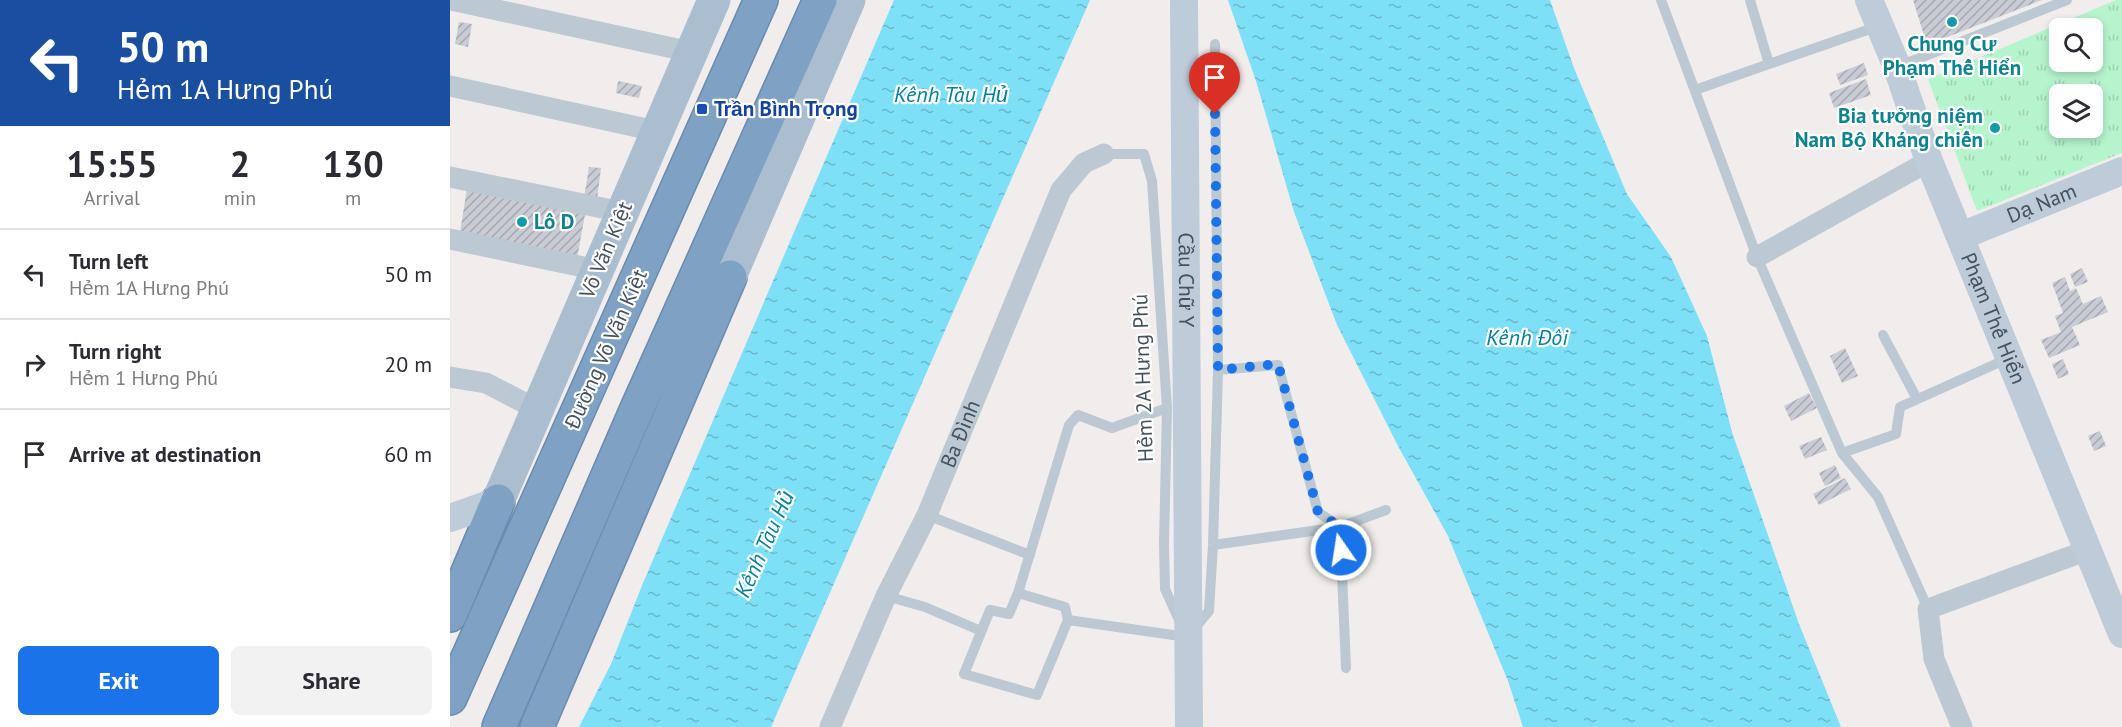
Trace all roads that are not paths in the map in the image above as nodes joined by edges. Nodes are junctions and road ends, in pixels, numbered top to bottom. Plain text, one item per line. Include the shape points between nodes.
1 (451, 0) edge
2 (714, 0) edge
3 (761, 0) edge
4 (820, 0) edge
5 (849, 0) edge
6 (1184, 0) edge
7 (1661, 0) edge
8 (1750, 0) edge
9 (2067, 0) edge
10 (1875, 13) edge
11 (1215, 44) dead end
12 (691, 52) junction
13 (1769, 64) junction
14 (1897, 68) junction
15 (450, 86) edge
16 (1695, 90) junction
17 (656, 131) junction
18 (1104, 154) joint
19 (1929, 161) junction
20 (2122, 171) edge
21 (450, 177) edge
22 (622, 212) junction
23 (1961, 236) junction
24 (450, 239) edge
25 (1757, 257) junction
26 (598, 270) junction
27 (730, 277) joint
28 (1883, 335) dead end
29 (2010, 357) junction
30 (1218, 370) junction
31 (450, 376) edge
32 (1917, 399) junction
33 (1167, 408) junction
34 (538, 410) junction
35 (1842, 453) junction
36 (498, 501) junction
37 (1386, 510) dead end
38 (927, 515) junction
39 (450, 518) edge
40 (450, 524) edge
41 (1340, 527) junction
42 (1213, 545) junction
43 (2088, 550) junction
44 (475, 555) junction
45 (1030, 555) junction
46 (1018, 593) junction
47 (886, 596) junction
48 (1928, 609) junction
49 (450, 615) edge
50 (1068, 620) junction
51 (981, 631) junction
52 (2122, 634) edge
53 (1187, 637) junction
54 (1346, 668) dead end
55 (450, 698) edge
56 (499, 727) edge
57 (537, 727) edge
58 (830, 727) edge
59 (1189, 727) edge
60 (1962, 727) edge

1 - 12 street
2 - 12 main road, Võ Văn Kiệt
3 - 55 highway, Đường Võ Văn Kiệt
4 - 56 highway
5 - 27 main road
6 - 53 main road, Cầu Chữ Y
7 - 16 lane
8 - 13 lane
9 - 14 lane
10 - 13 lane
10 - 14 main road, Phạm Thế Hiển
11 - 30 lane
12 - 17 main road, Võ Văn Kiệt
13 - 16 lane
14 - 19 main road, Phạm Thế Hiển
15 - 17 street
16 - 25 lane
17 - 22 main road, Võ Văn Kiệt
18 - 33 lane, Hẻm 2A Hưng Phú via 1144,154 1152,181
18 - 38 street, Ba Đình via 1084,163 1061,190
19 - 23 main road, Phạm Thế Hiển
19 - 25 street
20 - 23 main road, Dạ Nam
21 - 22 street
22 - 26 main road, Võ Văn Kiệt
23 - 29 main road, Phạm Thế Hiển
24 - 26 street
25 - 35 lane
26 - 34 main road, Võ Văn Kiệt
27 - 57 highway
28 - 32 lane
29 - 32 lane
29 - 43 main road, Phạm Thế Hiển
30 - 41 lane via 1278,364 1318,512
30 - 42 lane
31 - 34 street via 486,383
32 - 35 lane via 1900,407 1896,434
33 - 45 lane via 1112,428 1078,415 1073,420
33 - 53 lane, Hẻm 2A Hưng Phú via 1165,589
34 - 36 main road, Võ Văn Kiệt
35 - 48 lane via 1878,497
36 - 39 main road
36 - 44 highway
37 - 41 lane
38 - 45 lane
38 - 47 street, Ba Đình
40 - 44 main road
41 - 42 lane
41 - 54 lane
42 - 53 lane via 1209,611
43 - 48 street
43 - 52 main road, Phạm Thế Hiển
44 - 49 highway
45 - 46 lane
46 - 50 lane via 1065,607
46 - 51 lane via 1009,614 990,610
47 - 51 lane via 925,607
47 - 58 street, Ba Đình
48 - 60 street via 1934,659
50 - 51 lane via 1036,695 964,674
50 - 53 lane
53 - 59 main road, Cầu Chữ Y

